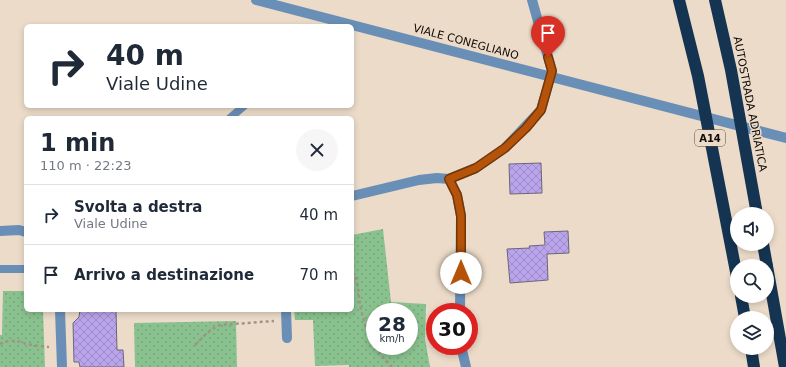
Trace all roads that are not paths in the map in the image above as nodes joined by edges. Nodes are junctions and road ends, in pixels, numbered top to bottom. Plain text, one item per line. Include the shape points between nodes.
1 (256, 0) edge
2 (532, 0) edge
3 (679, 0) edge
4 (715, 0) edge
5 (348, 24) edge
6 (354, 26) edge
7 (242, 108) edge
8 (232, 116) edge
9 (786, 138) edge
10 (449, 179) junction
11 (354, 196) edge
12 (756, 207) edge
13 (0, 231) edge
14 (24, 231) edge
15 (734, 259) edge
16 (0, 269) edge
17 (24, 269) edge
18 (460, 303) edge
19 (774, 303) edge
20 (60, 312) edge
21 (286, 315) edge
22 (287, 338) dead end
23 (464, 355) edge
24 (752, 355) edge
25 (62, 367) edge
26 (466, 367) edge
27 (754, 367) edge
28 (785, 367) edge

1 - 5 street, VIALE CONEGLIANO
2 - 10 street via 552,71 541,110 505,148 476,168
3 - 15 highway, A14 via 698,76
4 - 12 highway, AUTOSTRADA ADRIATICA via 731,70
6 - 9 street, VIALE CONEGLIANO
7 - 8 lane
10 - 11 street via 419,180
10 - 18 street via 457,195 461,216
13 - 14 street
16 - 17 lane
19 - 28 highway
20 - 25 street
21 - 22 street
23 - 26 street
24 - 27 highway

